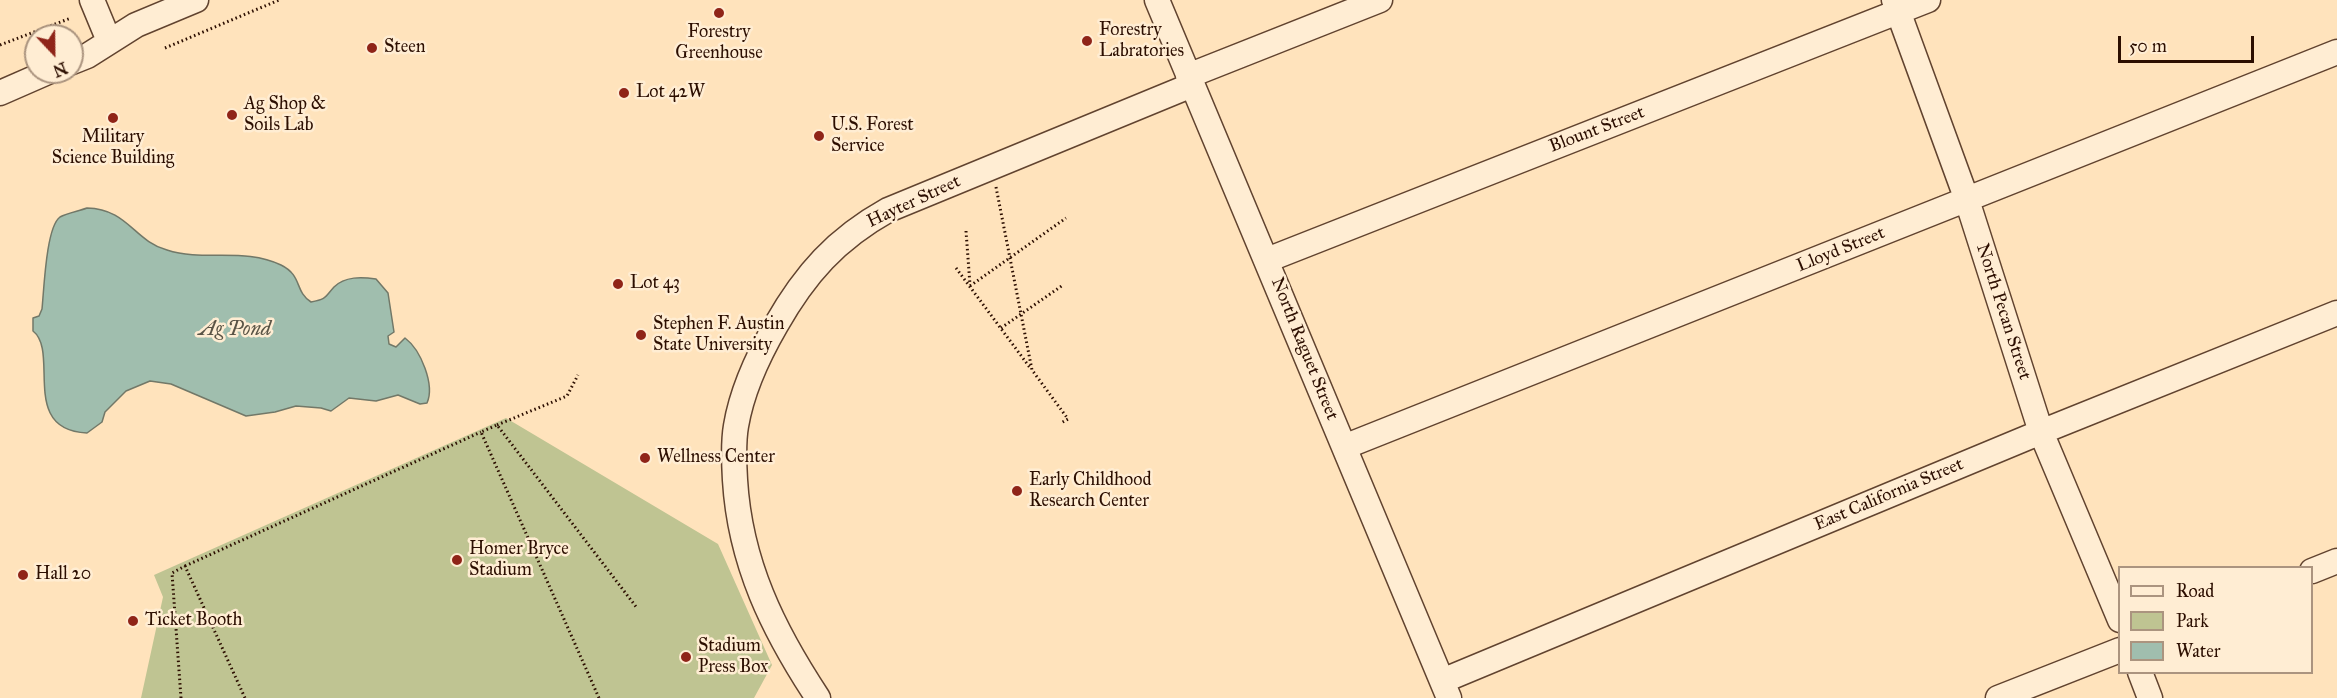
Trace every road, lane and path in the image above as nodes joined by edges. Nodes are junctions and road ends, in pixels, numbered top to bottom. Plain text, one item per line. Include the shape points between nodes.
1 (92, 0) edge
2 (196, 0) edge
3 (279, 0) edge
4 (1157, 0) edge
5 (1380, 0) edge
6 (1928, 0) edge
7 (1896, 6) edge
8 (71, 18) dead end
9 (110, 41) junction
10 (0, 45) edge
11 (165, 48) dead end
12 (2337, 52) edge
13 (84, 57) edge
14 (1190, 81) junction
15 (24, 82) edge
16 (0, 93) edge
17 (992, 167) junction
18 (1967, 200) junction
19 (1066, 218) dead end
20 (966, 231) dead end
21 (1010, 257) junction
22 (1267, 260) junction
23 (957, 268) dead end
24 (1063, 285) dead end
25 (970, 286) junction
26 (2337, 313) edge
27 (1020, 314) junction
28 (1001, 328) junction
29 (1032, 370) junction
30 (578, 375) dead end
31 (1061, 423) dead end
32 (497, 425) junction
33 (481, 432) junction
34 (2041, 432) junction
35 (1344, 447) junction
36 (2337, 561) edge
37 (185, 566) junction
38 (2313, 571) edge
39 (637, 608) dead end
40 (2118, 615) edge
41 (2118, 652) edge
42 (2141, 674) edge
43 (1445, 689) edge
44 (181, 698) edge
45 (245, 698) edge
46 (599, 698) edge
47 (818, 698) edge
48 (1998, 698) edge
49 (2150, 698) edge

1 - 9 street
2 - 9 street via 136,25
3 - 11 path
4 - 14 street, North Raguet Street
5 - 14 street, Hayter Street
6 - 7 street, Blount Street
7 - 18 street, North Pecan Street
7 - 22 street, Blount Street
8 - 10 path
9 - 13 street
12 - 18 street, Lloyd Street
14 - 17 street, Hayter Street
14 - 22 street, North Raguet Street
15 - 16 street
17 - 21 path
17 - 47 street, Hayter Street via 888,210 856,229 831,251 791,298 746,390 734,445 742,540 767,609
18 - 34 street, North Pecan Street
18 - 35 street, Lloyd Street
19 - 21 path
20 - 25 path
21 - 25 path
21 - 27 path
22 - 35 street, North Raguet Street
23 - 25 path
24 - 27 path
25 - 28 path
26 - 34 street, East California Street
27 - 28 path
27 - 29 path
28 - 29 path
29 - 31 path via 1068,419
30 - 32 path via 567,396
32 - 33 path
32 - 39 path
33 - 37 path
33 - 46 path
34 - 40 street, North Pecan Street
34 - 43 street, East California Street
35 - 43 street, North Raguet Street
36 - 38 street
37 - 44 path via 171,573
37 - 45 path
41 - 48 street
42 - 49 street

